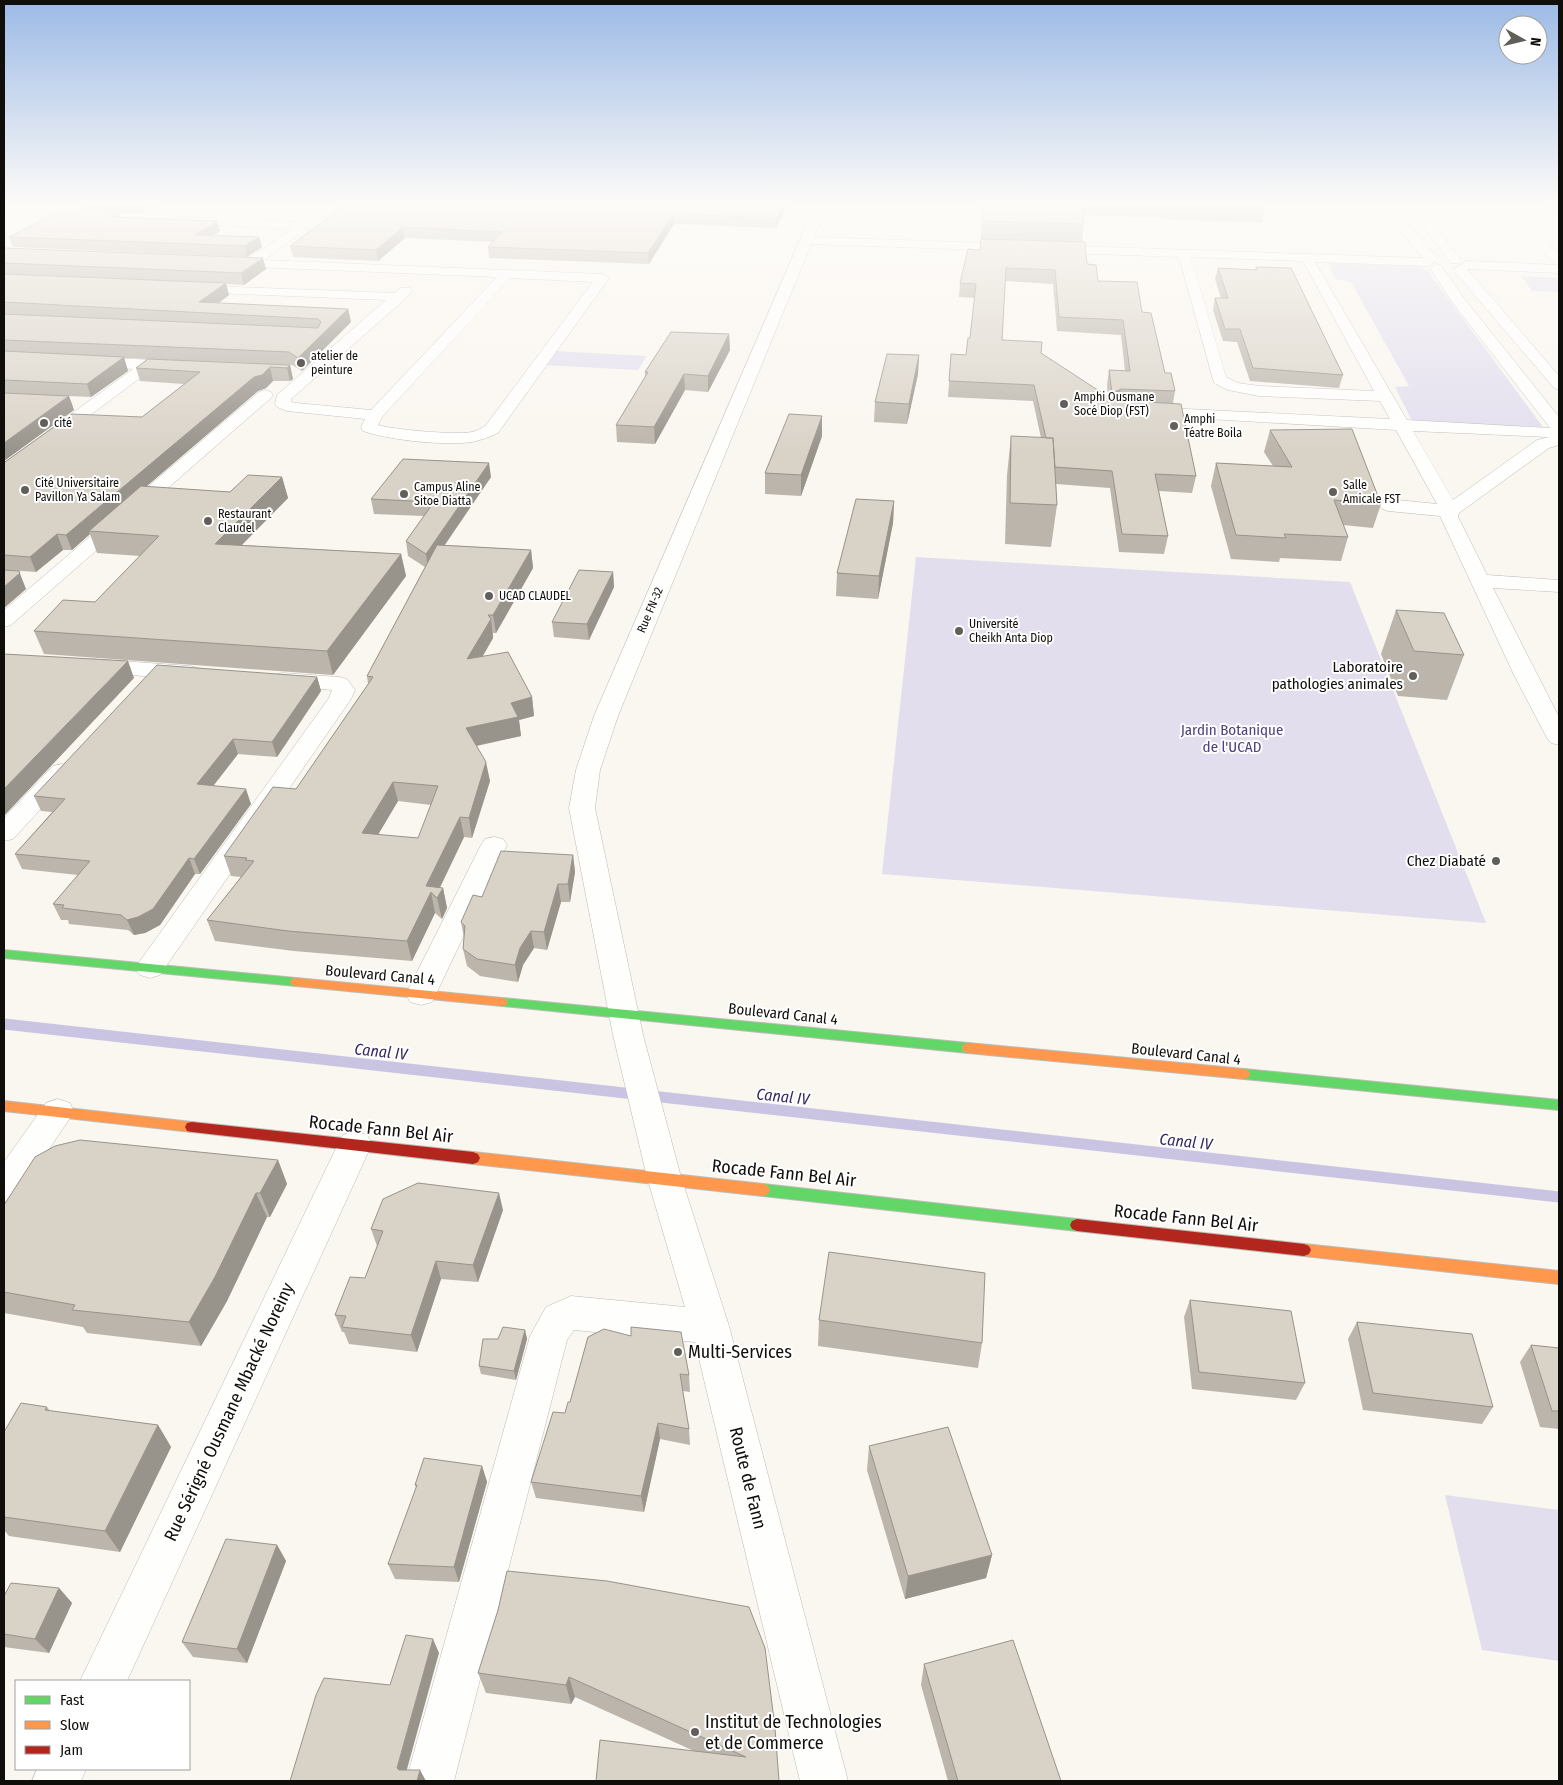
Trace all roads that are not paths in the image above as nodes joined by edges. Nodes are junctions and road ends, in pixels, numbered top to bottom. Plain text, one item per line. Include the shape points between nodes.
1 (257, 286) edge
2 (411, 286) edge
3 (495, 286) edge
4 (596, 286) edge
5 (787, 286) edge
6 (1193, 286) edge
7 (1323, 286) edge
8 (1448, 286) edge
9 (1478, 286) edge
10 (175, 287) edge
11 (252, 290) junction
12 (399, 297) junction
13 (72, 361) edge
14 (148, 365) junction
15 (194, 367) edge
16 (1559, 385) edge
17 (264, 395) dead end
18 (1385, 396) junction
19 (68, 402) edge
20 (96, 404) junction
21 (1128, 411) edge
22 (375, 415) junction
23 (1401, 425) junction
24 (1559, 430) edge
25 (1559, 440) edge
26 (4, 450) edge
27 (30, 452) junction
28 (4, 471) edge
29 (1388, 505) dead end
30 (1450, 511) junction
31 (22, 579) edge
32 (50, 581) junction
33 (1479, 581) junction
34 (1559, 586) edge
35 (4, 621) edge
36 (70, 665) edge
37 (155, 671) junction
38 (213, 675) edge
39 (262, 678) edge
40 (135, 692) edge
41 (1559, 738) edge
42 (76, 755) edge
43 (4, 833) edge
44 (494, 845) dead end
45 (4, 954) edge
46 (150, 968) junction
47 (421, 994) junction
48 (625, 1024) junction
49 (1559, 1105) edge
50 (4, 1106) edge
51 (58, 1112) junction
52 (355, 1144) junction
53 (661, 1162) junction
54 (4, 1188) edge
55 (1559, 1278) edge
56 (710, 1326) junction
57 (103, 1680) edge
58 (430, 1781) edge
59 (824, 1781) edge

1 - 11 street
2 - 12 street
3 - 22 street
4 - 22 street via 492,429 471,436 389,433 369,427
5 - 48 street, Rue FN-32 via 606,716 588,770 582,808
6 - 18 street via 1219,380 1234,387 1259,391
7 - 18 street
8 - 24 street
9 - 16 street
10 - 11 street
11 - 12 street
12 - 22 street via 283,398 283,404 293,408
13 - 14 street
14 - 15 street
14 - 20 street
17 - 32 street
18 - 23 street
19 - 20 street
20 - 27 street
21 - 23 street
23 - 24 street
23 - 30 street
25 - 30 street via 1543,444
26 - 27 street
27 - 28 street
29 - 30 street
30 - 33 street via 1452,526
31 - 32 street
32 - 35 street
33 - 34 street
33 - 41 street
36 - 37 street
37 - 38 street
37 - 40 street
39 - 46 street via 339,684 344,690
42 - 43 street
44 - 47 street
45 - 46 main road, Boulevard Canal 4
46 - 47 main road, Boulevard Canal 4
47 - 48 main road, Boulevard Canal 4
48 - 49 main road, Boulevard Canal 4
48 - 53 street, Rue FN-32
50 - 51 main road, Rocade Fann Bel Air
51 - 52 main road, Rocade Fann Bel Air
51 - 54 street
52 - 53 main road, Rocade Fann Bel Air
52 - 57 street, Rue Sérigné Ousmane Mbacké Noreiny
53 - 55 main road, Rocade Fann Bel Air
53 - 56 street, Route de Fann
56 - 58 street via 571,1313 559,1319 549,1336
56 - 59 street, Route de Fann

